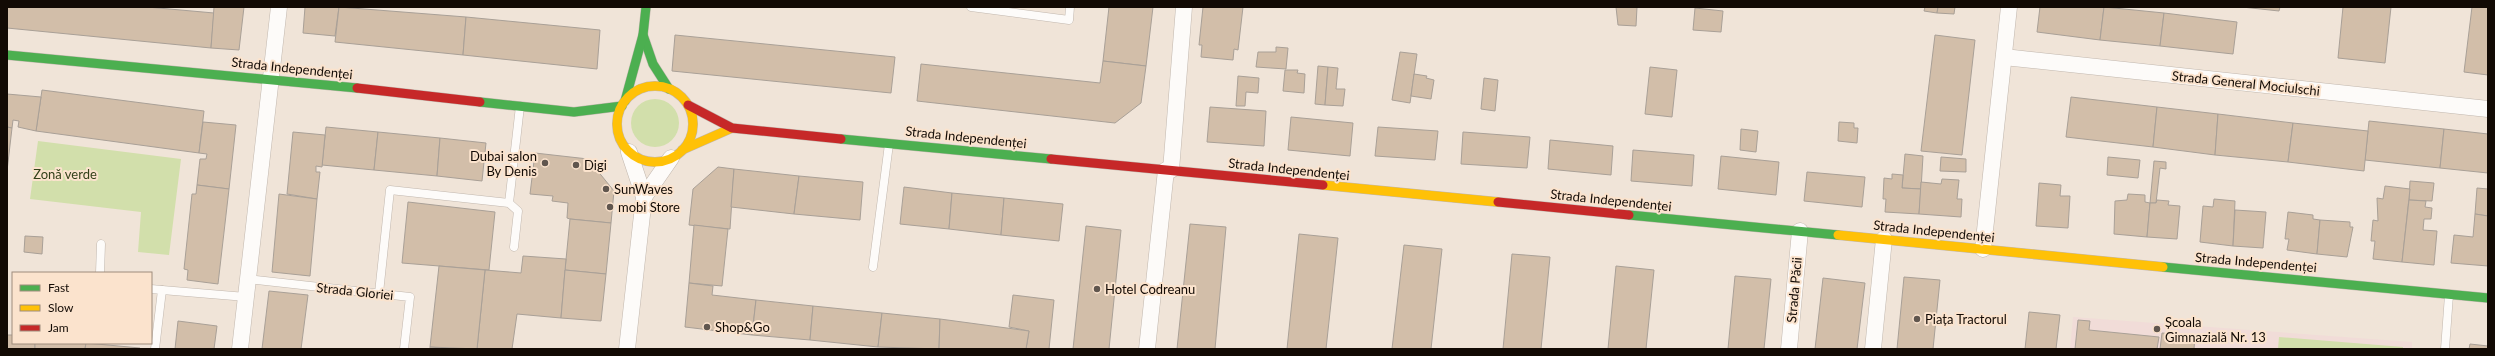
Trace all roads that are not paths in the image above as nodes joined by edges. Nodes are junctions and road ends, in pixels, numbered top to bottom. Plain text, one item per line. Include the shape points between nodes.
1 (279, 7) edge
2 (646, 7) edge
3 (971, 7) edge
4 (1070, 7) edge
5 (1184, 7) edge
6 (2009, 7) edge
7 (643, 35) junction
8 (7, 55) edge
9 (2004, 57) junction
10 (271, 79) junction
11 (669, 89) junction
12 (623, 103) junction
13 (688, 105) junction
14 (520, 106) junction
15 (2488, 109) edge
16 (574, 112) junction
17 (592, 121) dead end
18 (732, 128) junction
19 (609, 130) dead end
20 (619, 135) junction
21 (889, 142) junction
22 (629, 152) junction
23 (676, 154) junction
24 (1169, 170) junction
25 (644, 198) junction
26 (509, 203) junction
27 (1800, 231) junction
28 (1884, 240) junction
29 (101, 244) dead end
30 (514, 247) dead end
31 (1983, 249) junction
32 (874, 267) dead end
33 (100, 272) edge
34 (248, 279) junction
35 (152, 289) edge
36 (162, 290) junction
37 (379, 293) junction
38 (2450, 294) junction
39 (246, 297) junction
40 (2488, 298) edge
41 (155, 349) edge
42 (240, 349) edge
43 (404, 349) edge
44 (627, 349) edge
45 (1147, 349) edge
46 (1789, 349) edge
47 (1873, 349) edge
48 (2445, 349) edge

1 - 10 street
2 - 7 main road
3 - 4 lane via 1069,20
5 - 24 street
6 - 9 street
7 - 11 main road via 653,64
7 - 12 main road
8 - 10 main road, Strada Independenței
9 - 15 street, Strada General Mociulschi
9 - 31 street
10 - 14 main road, Strada Independenței
10 - 34 street
11 - 12 main road via 648,86 638,90
11 - 13 main road via 680,95
12 - 16 main road, Strada Independenței
12 - 20 main road via 618,115
13 - 18 main road, Strada Independenței
13 - 23 main road via 693,129 689,141
14 - 16 main road, Strada Independenței
14 - 26 lane
16 - 17 main road, Strada Independenței
18 - 21 main road, Strada Independenței
18 - 23 main road, Strada Independenței
19 - 20 main road
20 - 22 main road
21 - 24 main road, Strada Independenței
21 - 32 lane
22 - 23 main road via 649,161 660,161
22 - 25 street
23 - 25 street
24 - 27 main road, Strada Independenței
24 - 45 street
25 - 44 street
26 - 30 lane via 518,211
26 - 37 lane via 390,190
27 - 28 main road, Strada Independenței
27 - 46 street, Strada Păcii
28 - 31 main road, Strada Independenței
28 - 47 street
29 - 33 lane
31 - 38 main road, Strada Independenței
34 - 37 lane, Strada Gloriei
34 - 39 street
35 - 36 lane
36 - 39 lane
36 - 41 lane
37 - 43 lane, Strada Gloriei via 410,297
38 - 40 main road, Strada Independenței
38 - 48 lane
39 - 42 street

